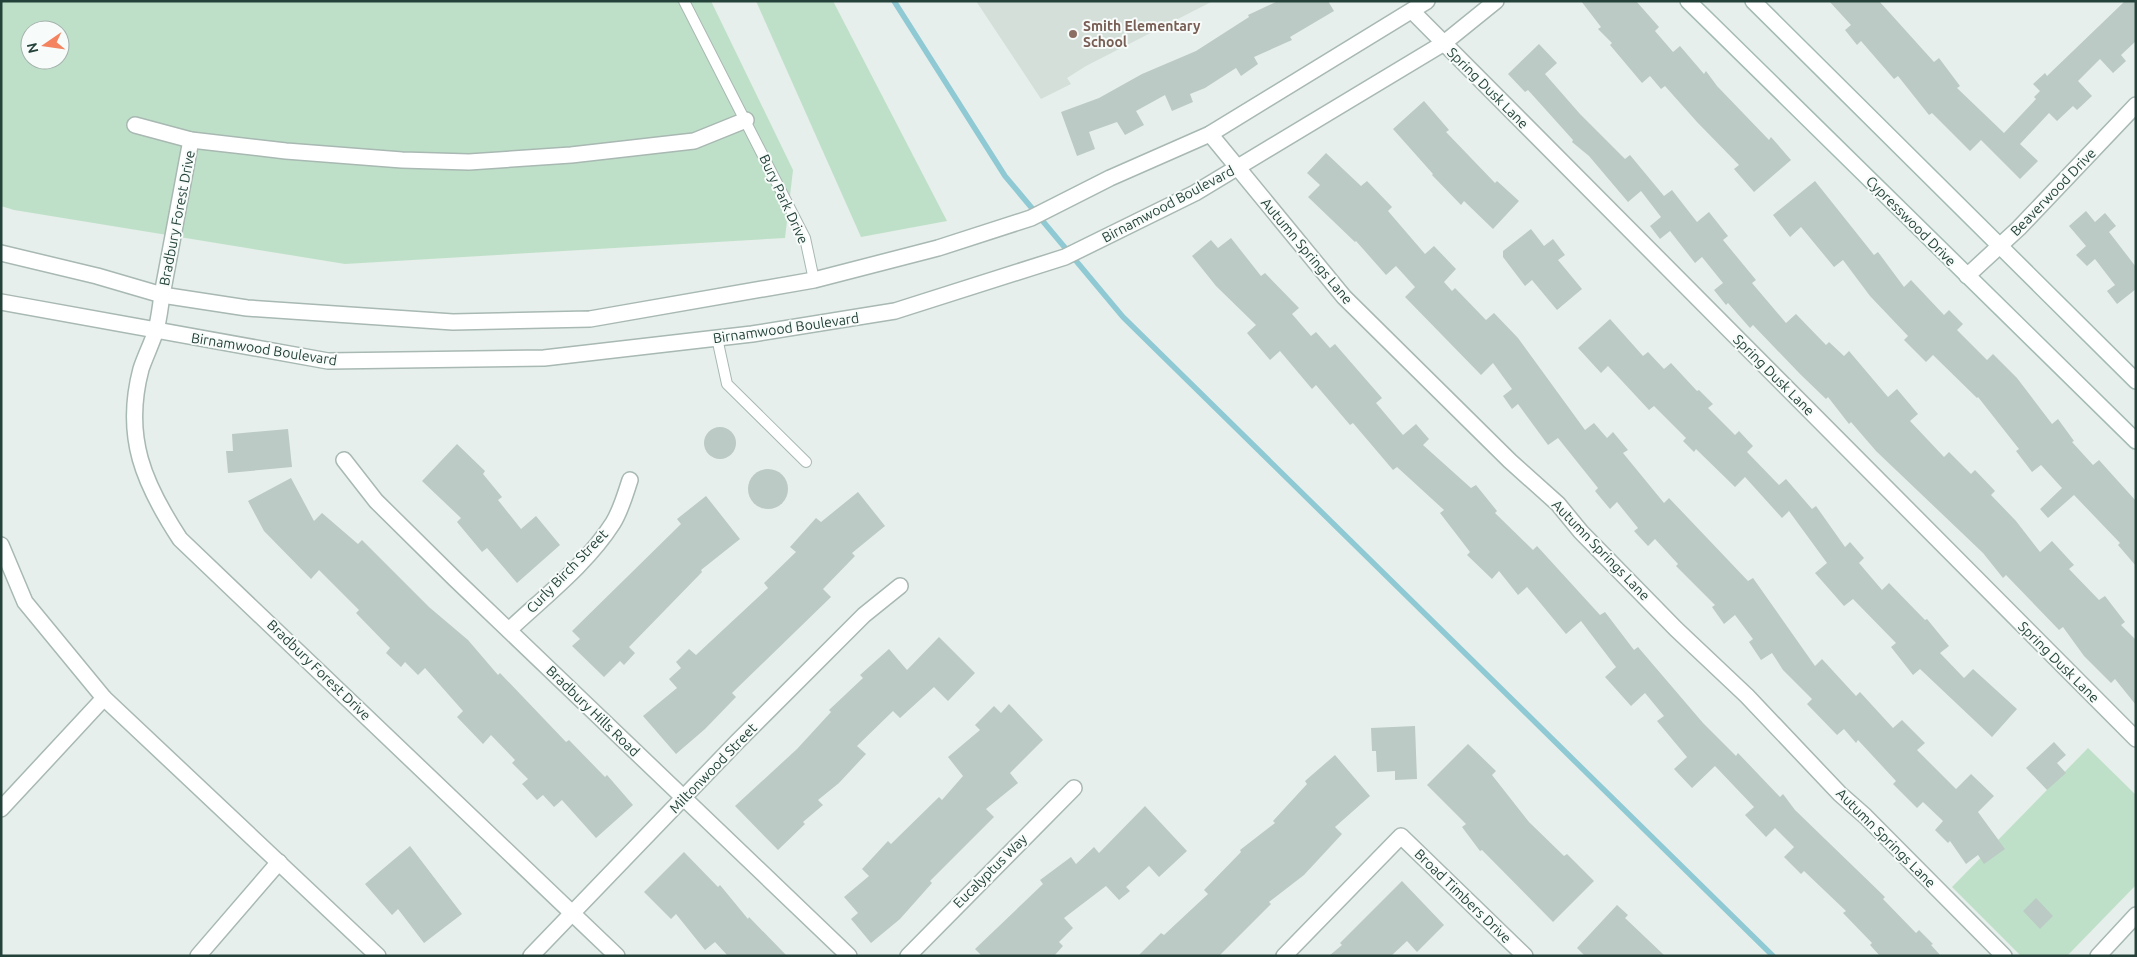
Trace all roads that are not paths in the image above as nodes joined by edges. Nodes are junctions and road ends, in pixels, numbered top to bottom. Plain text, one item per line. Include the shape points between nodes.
1 (684, 1) edge
2 (1427, 1) edge
3 (1496, 1) edge
4 (1688, 1) edge
5 (1753, 1) edge
6 (1412, 11) junction
7 (1444, 43) junction
8 (2136, 105) edge
9 (746, 120) junction
10 (135, 125) dead end
11 (1210, 134) junction
12 (191, 140) junction
13 (1237, 168) junction
14 (1999, 246) junction
15 (1, 253) edge
16 (1967, 276) junction
17 (814, 280) junction
18 (162, 296) junction
19 (1, 302) edge
20 (155, 332) junction
21 (717, 338) junction
22 (2136, 380) edge
23 (2136, 441) edge
24 (344, 460) dead end
25 (806, 462) dead end
26 (630, 480) dead end
27 (1, 545) edge
28 (900, 586) dead end
29 (509, 630) junction
30 (104, 698) junction
31 (2136, 739) edge
32 (1074, 788) dead end
33 (684, 799) junction
34 (1, 809) edge
35 (279, 862) junction
36 (572, 911) junction
37 (2136, 916) edge
38 (198, 956) edge
39 (378, 956) edge
40 (530, 956) edge
41 (617, 956) edge
42 (848, 956) edge
43 (908, 956) edge
44 (1284, 956) edge
45 (1525, 956) edge
46 (2004, 956) edge
47 (2098, 956) edge

1 - 9 lane, Bury Park Drive
2 - 6 street
3 - 7 street, Birnamwood Boulevard
4 - 16 street, Cypresswood Drive
5 - 14 street
6 - 7 street, Spring Dusk Lane
6 - 11 street
7 - 13 street, Birnamwood Boulevard
7 - 31 street, Spring Dusk Lane
8 - 14 street, Beaverwood Drive
9 - 12 street via 694,141 571,155 469,162 315,154
9 - 17 lane, Bury Park Drive via 805,238
10 - 12 street
11 - 13 street, Autumn Springs Lane
11 - 17 street via 1110,178 1031,218 938,248
12 - 18 street, Bradbury Forest Drive
13 - 21 street, Birnamwood Boulevard via 1065,257 895,311
13 - 46 street, Autumn Springs Lane via 1344,297 1558,504 1662,615 1747,696 1840,794
14 - 16 street, Beaverwood Drive
14 - 22 street
15 - 18 street
16 - 23 street, Cypresswood Drive
17 - 18 street via 580,319 453,322 247,308
18 - 20 street, Bradbury Forest Drive
19 - 20 street, Birnamwood Boulevard
20 - 21 street, Birnamwood Boulevard via 328,361 544,358
20 - 36 street, Bradbury Forest Drive via 141,370 135,418 139,458 156,502 180,539
21 - 25 lane via 727,384
24 - 29 street, Bradbury Hills Road via 376,501
26 - 29 street, Curly Birch Street via 622,506 603,536
27 - 30 street via 24,602
28 - 33 street, Miltonwood Street via 850,629
29 - 33 street, Bradbury Hills Road
30 - 34 street
30 - 35 street
32 - 43 street, Eucalyptus Way
33 - 36 street, Miltonwood Street
33 - 42 street, Bradbury Hills Road
35 - 38 street
35 - 39 street
36 - 40 street, Miltonwood Street
36 - 41 street, Bradbury Forest Drive
37 - 47 street
44 - 45 street, Broad Timbers Drive via 1401,836

